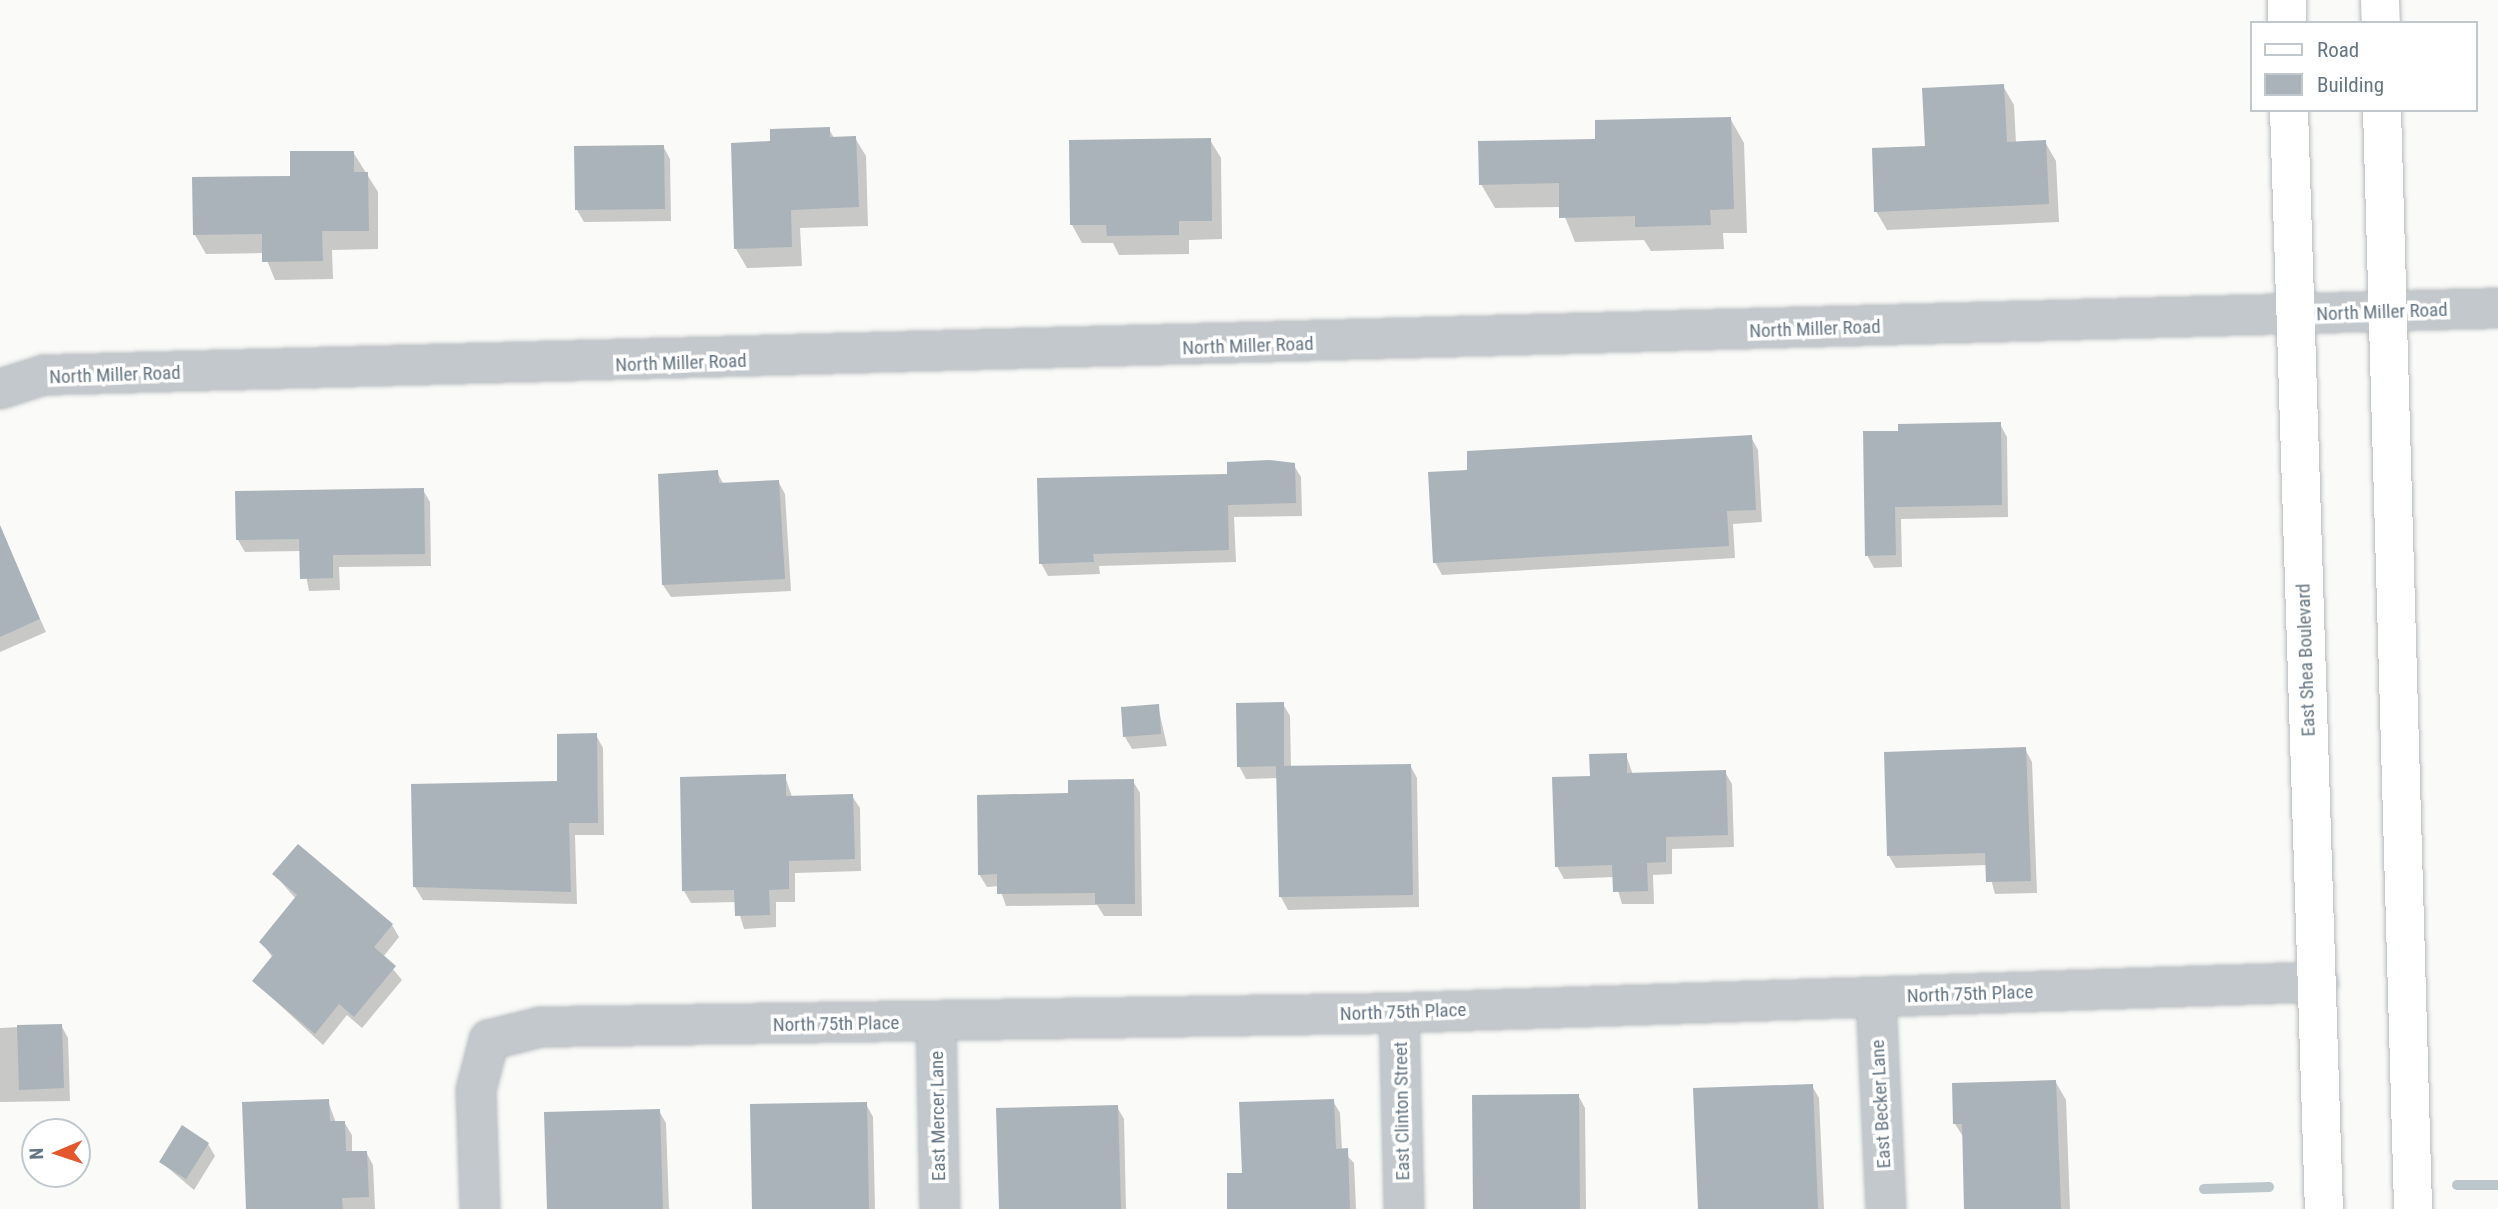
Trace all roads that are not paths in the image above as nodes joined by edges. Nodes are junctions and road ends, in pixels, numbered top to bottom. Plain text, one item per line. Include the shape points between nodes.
1 (2287, 0) edge
2 (2381, 0) edge
3 (2287, 21) edge
4 (2381, 21) edge
5 (2289, 112) edge
6 (2382, 112) edge
7 (2498, 308) edge
8 (2385, 312) junction
9 (2294, 315) junction
10 (0, 389) edge
11 (2318, 982) junction
12 (1877, 998) junction
13 (1399, 1013) junction
14 (936, 1023) junction
15 (480, 1209) edge
16 (940, 1209) edge
17 (1404, 1209) edge
18 (1886, 1209) edge
19 (2324, 1209) edge
20 (2413, 1209) edge

1 - 3 main road
2 - 4 main road
5 - 9 main road, East Shea Boulevard
6 - 8 main road
7 - 8 street, North Miller Road
8 - 9 street, North Miller Road
8 - 20 main road
9 - 10 street, North Miller Road via 44,376
9 - 11 main road, East Shea Boulevard
11 - 12 street, North 75th Place
11 - 19 main road, East Shea Boulevard
12 - 13 street, North 75th Place
12 - 18 street, East Becker Lane
13 - 14 street, North 75th Place
13 - 17 street, East Clinton Street
14 - 15 street, North 75th Place via 541,1027 489,1040 476,1090
14 - 16 street, East Mercer Lane

